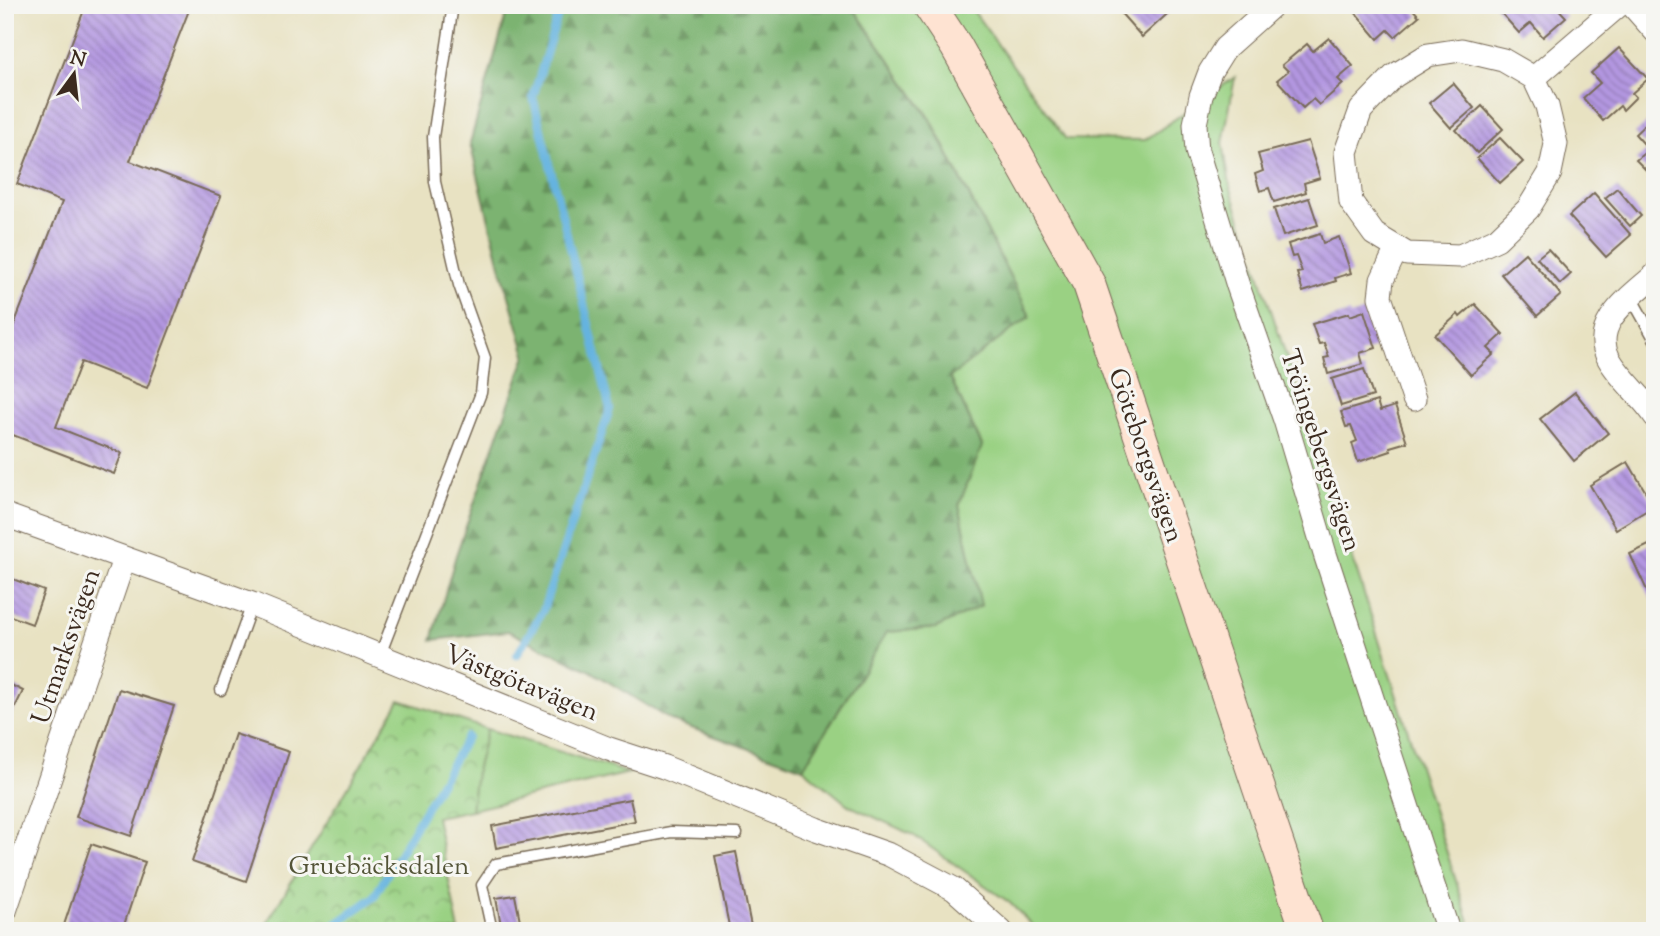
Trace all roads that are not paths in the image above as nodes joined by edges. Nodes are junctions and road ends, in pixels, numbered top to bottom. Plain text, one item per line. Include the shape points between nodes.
1 (453, 5) edge
2 (929, 5) edge
3 (1273, 5) edge
4 (1619, 5) edge
5 (1632, 5) edge
6 (1655, 31) edge
7 (1534, 78) junction
8 (1397, 248) junction
9 (1655, 275) edge
10 (1631, 297) junction
11 (1655, 340) edge
12 (1414, 399) dead end
13 (1655, 416) edge
14 (5, 515) edge
15 (124, 559) junction
16 (252, 604) junction
17 (380, 655) junction
18 (221, 690) dead end
19 (737, 834) dead end
20 (5, 911) edge
21 (492, 931) edge
22 (1001, 931) edge
23 (1307, 931) edge
24 (1448, 931) edge

1 - 17 lane via 433,136 435,182 459,285 485,358 481,393
2 - 23 main road, Göteborgsvägen via 1089,284
3 - 24 street, Tröingebergsvägen via 1225,48 1210,72 1195,124 1197,151
4 - 7 street
5 - 6 street
7 - 8 street via 1556,144 1550,173 1528,209 1497,239 1460,256 1407,254
7 - 8 street via 1503,60 1461,50 1428,55 1394,76 1361,110 1346,152 1351,202 1374,234
8 - 12 street via 1382,280 1380,297
9 - 10 street
10 - 11 lane
10 - 13 street via 1620,306 1603,341 1609,359
14 - 15 street, Västgötavägen
15 - 16 street, Västgötavägen
15 - 20 street, Utmarksvägen
16 - 17 street, Västgötavägen
16 - 18 lane
17 - 22 street, Västgötavägen via 890,855 954,889
19 - 21 lane via 671,832 496,864 482,885

